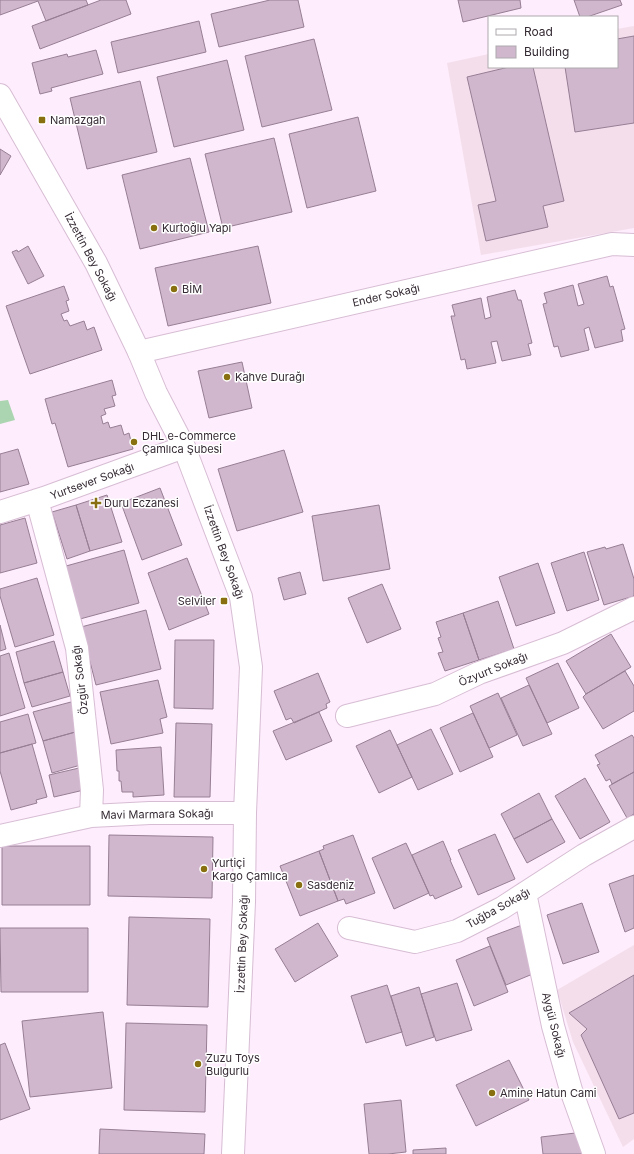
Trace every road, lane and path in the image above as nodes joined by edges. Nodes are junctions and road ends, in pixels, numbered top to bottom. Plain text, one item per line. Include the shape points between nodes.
1 (0, 95) edge
2 (634, 245) edge
3 (140, 352) junction
4 (184, 447) junction
5 (37, 500) junction
6 (0, 512) edge
7 (634, 608) edge
8 (347, 716) dead end
9 (245, 813) junction
10 (91, 816) junction
11 (634, 827) edge
12 (0, 836) edge
13 (525, 893) junction
14 (349, 928) dead end
15 (233, 1154) edge
16 (594, 1154) edge

1 - 3 street, İzzettin Bey Sokağı via 96,263
2 - 3 street, Ender Sokağı via 612,244
3 - 4 street, İzzettin Bey Sokağı via 156,393
4 - 5 street, Yurtsever Sokağı
4 - 9 street, İzzettin Bey Sokağı via 241,597 251,667
5 - 6 street, Yurtsever Sokağı
5 - 10 street, Özgür Sokağı via 77,648 92,790
7 - 8 street, Özyurt Sokağı via 563,643 479,673 435,694
9 - 10 street, Mavi Marmara Sokağı
9 - 15 street, İzzettin Bey Sokağı via 244,902
10 - 12 street, Mavi Marmara Sokağı
11 - 13 street, Tuğba Sokağı
13 - 14 street, Tuğba Sokağı via 502,908 457,930 415,942
13 - 16 street, Aygül Sokağı via 553,1026 571,1090

